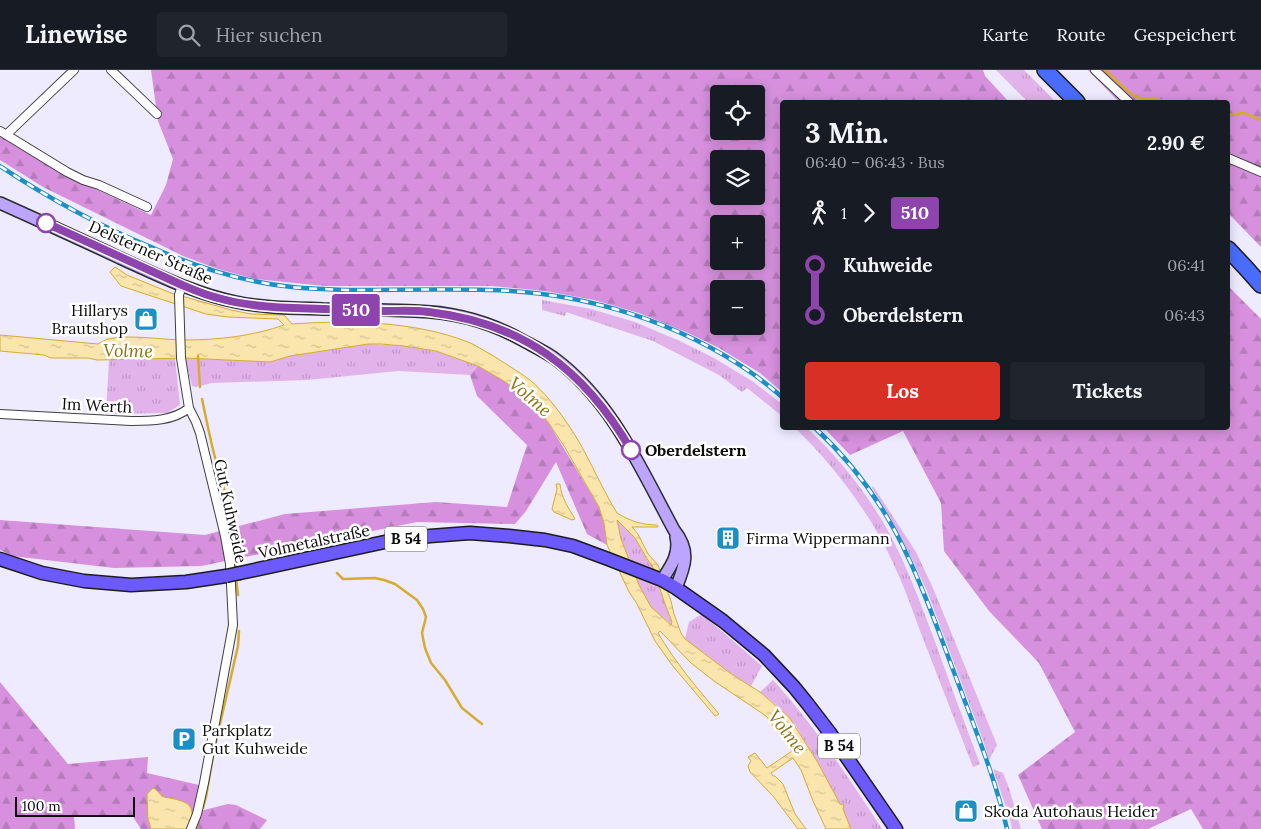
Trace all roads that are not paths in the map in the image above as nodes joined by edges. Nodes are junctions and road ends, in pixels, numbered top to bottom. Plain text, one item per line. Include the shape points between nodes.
1 (74, 70) edge
2 (111, 70) edge
3 (1035, 70) edge
4 (1045, 70) edge
5 (1095, 70) edge
6 (1064, 100) edge
7 (1075, 100) edge
8 (1127, 100) edge
9 (157, 114) dead end
10 (3, 133) edge
11 (1230, 159) edge
12 (1261, 172) edge
13 (0, 203) edge
14 (147, 207) dead end
15 (1230, 251) edge
16 (1230, 262) edge
17 (1261, 285) edge
18 (180, 290) junction
19 (1261, 296) edge
20 (189, 408) junction
21 (0, 414) edge
22 (674, 530) junction
23 (0, 559) edge
24 (662, 580) junction
25 (676, 588) junction
26 (191, 829) edge
27 (896, 829) edge

1 - 10 street
2 - 9 street
3 - 6 highway
4 - 7 highway
5 - 8 street
10 - 14 street via 67,172
11 - 12 street
13 - 18 street, Delsterner Straße via 68,233
15 - 17 highway
16 - 19 highway
18 - 20 street, Gut Kuhweide via 181,358
18 - 22 street, Delsterner Straße via 255,306 444,314 472,319 513,335 555,360 602,407 631,450
20 - 21 street, Im Werth via 167,419 149,421
20 - 26 street, Gut Kuhweide via 200,433 225,536 234,625 204,782
22 - 24 street, Delsterner Straße via 678,549
22 - 25 street, Delsterner Straße via 685,549
23 - 24 main road, Volmetalstraße / B 54, bridge via 42,573 131,585 226,576 394,540 489,534 573,546
24 - 25 main road, B 54
25 - 27 main road, B 54 via 723,621 776,666 830,733

